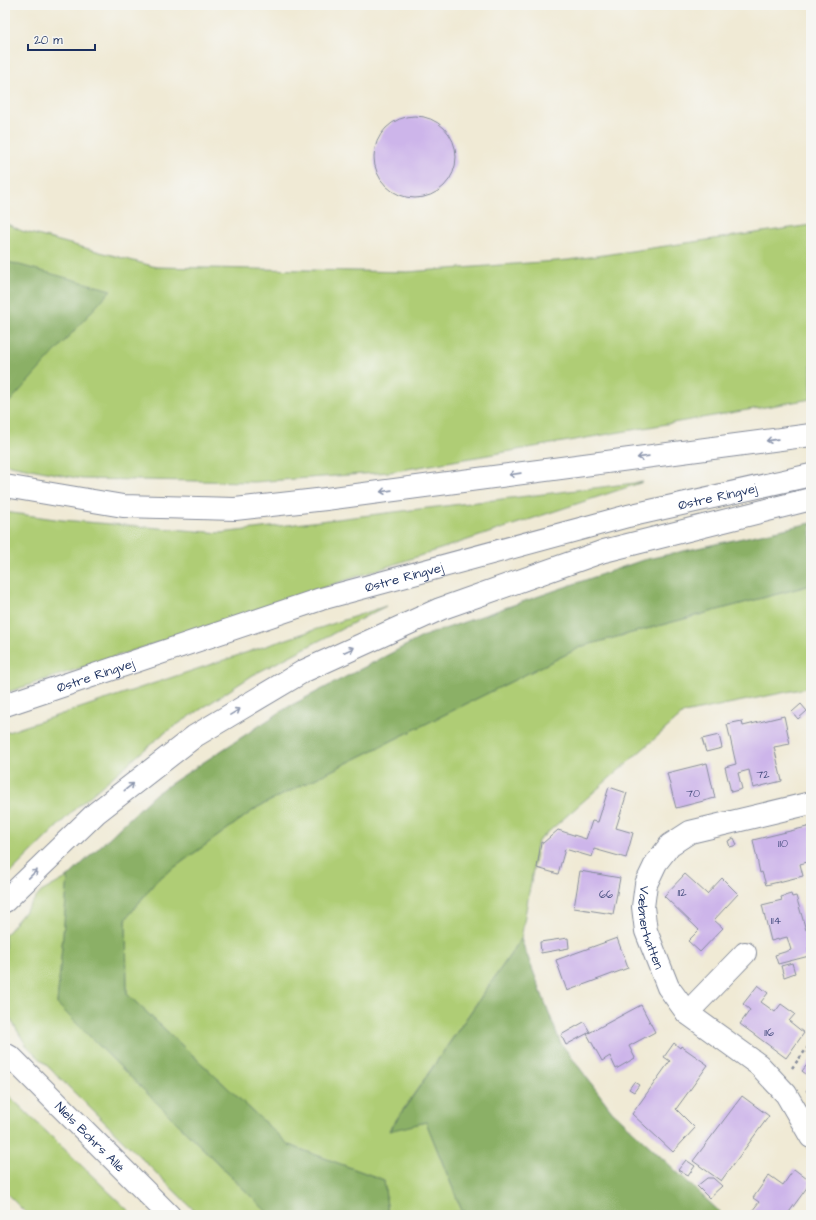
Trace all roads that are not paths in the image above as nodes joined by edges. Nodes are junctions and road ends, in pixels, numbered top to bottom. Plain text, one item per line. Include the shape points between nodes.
1 (811, 435) edge
2 (811, 475) edge
3 (5, 486) edge
4 (811, 499) edge
5 (5, 705) edge
6 (811, 803) edge
7 (5, 902) edge
8 (746, 953) dead end
9 (687, 1012) junction
10 (7, 1052) edge
11 (811, 1137) edge
12 (169, 1215) edge

1 -> 3 main road via 235,509 124,506
2 - 5 main road, Østre Ringvej via 628,516 321,599
7 -> 4 main road via 96,813 196,736 304,671 440,609 604,551
6 - 9 main road, Væbnerhatten via 690,832 670,845 656,863 646,884 643,908 646,931 668,987
8 - 9 main road
9 - 11 main road, Væbnerhatten via 759,1065 786,1094
10 - 12 main road, Niels Bohrs Allé

